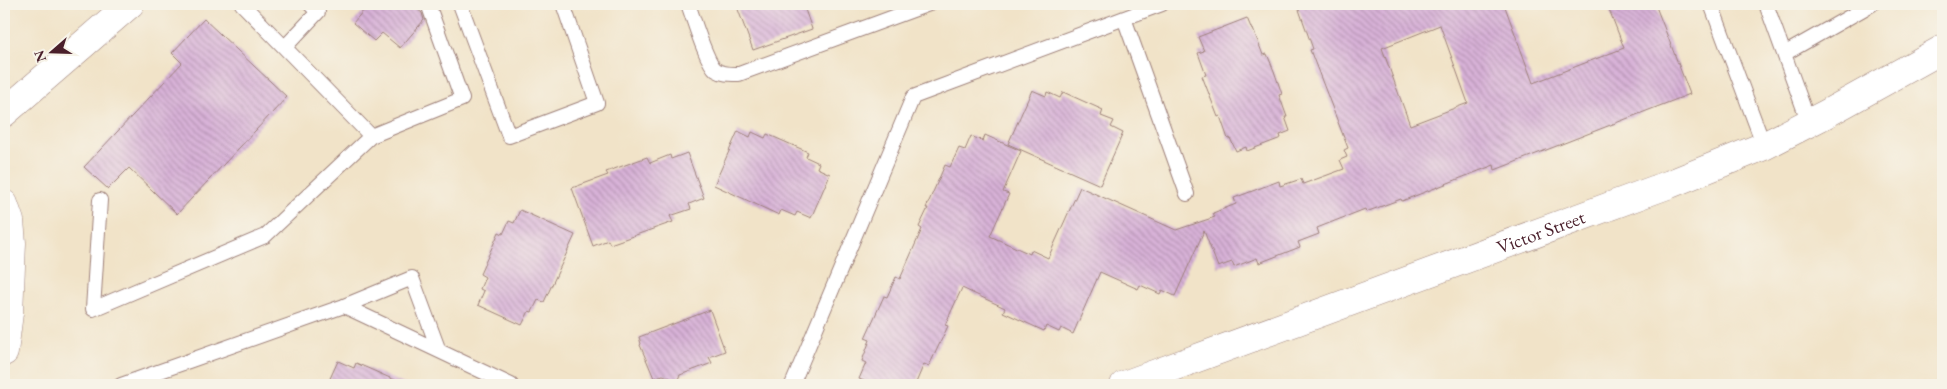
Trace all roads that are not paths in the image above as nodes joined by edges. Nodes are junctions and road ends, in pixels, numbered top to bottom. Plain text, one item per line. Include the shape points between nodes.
1 (130, 4) edge
2 (242, 4) edge
3 (310, 4) edge
4 (428, 4) edge
5 (460, 4) edge
6 (563, 4) edge
7 (688, 4) edge
8 (929, 4) edge
9 (1162, 4) edge
10 (1711, 4) edge
11 (1766, 4) edge
12 (1872, 4) edge
13 (1124, 18) junction
14 (285, 47) junction
15 (1943, 49) edge
16 (1784, 54) junction
17 (4, 113) edge
18 (1809, 123) junction
19 (371, 136) junction
20 (1764, 146) junction
21 (1187, 194) dead end
22 (100, 200) dead end
23 (4, 204) edge
24 (344, 306) junction
25 (439, 351) junction
26 (4, 352) edge
27 (121, 385) edge
28 (511, 385) edge
29 (792, 385) edge
30 (1124, 385) edge

1 - 17 street
2 - 14 lane
3 - 14 lane via 318,12
4 - 19 lane via 462,99
5 - 6 lane via 509,136 597,103
7 - 8 lane via 708,57 715,69 727,75 739,74
9 - 13 lane
10 - 20 lane
11 - 16 lane
12 - 16 lane
13 - 21 lane
13 - 29 lane via 912,97
14 - 19 lane
15 - 18 street, Victor Street
16 - 18 lane
18 - 20 street, Victor Street
19 - 22 lane via 265,236 93,309
20 - 30 street, Victor Street via 1670,184
23 - 26 street via 12,244
24 - 25 lane
24 - 25 lane via 412,278
24 - 27 lane
25 - 28 lane

